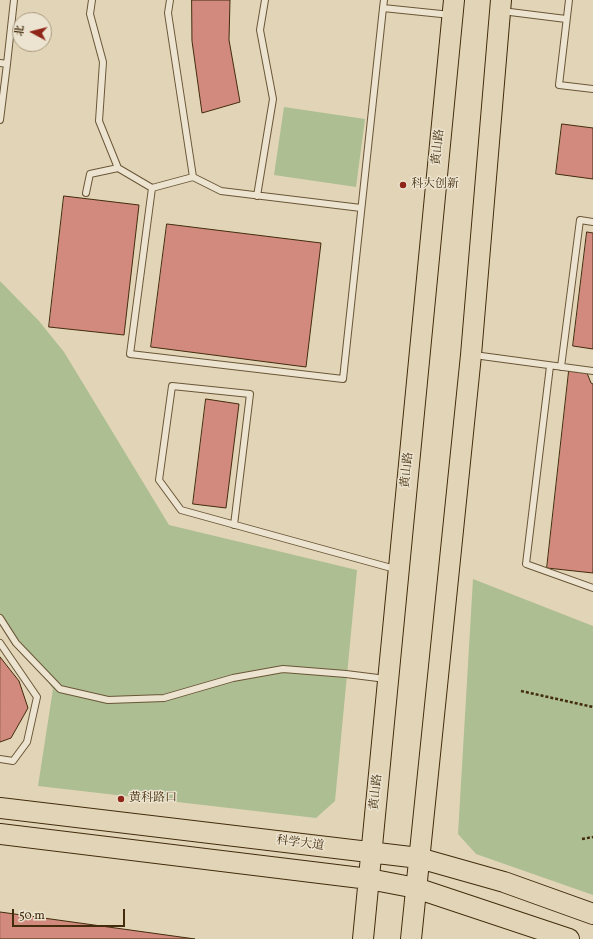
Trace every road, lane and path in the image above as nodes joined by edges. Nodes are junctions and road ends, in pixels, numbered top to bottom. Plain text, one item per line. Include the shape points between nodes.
1 (14, 0) edge
2 (92, 0) edge
3 (170, 0) edge
4 (265, 0) edge
5 (384, 0) edge
6 (569, 0) edge
7 (501, 5) edge
8 (383, 8) junction
9 (453, 8) edge
10 (566, 19) junction
11 (3, 64) edge
12 (593, 89) edge
13 (0, 120) edge
14 (118, 168) junction
15 (193, 177) junction
16 (152, 188) junction
17 (86, 193) dead end
18 (258, 196) junction
19 (361, 208) junction
20 (593, 222) edge
21 (471, 355) junction
22 (550, 366) junction
23 (561, 367) junction
24 (593, 372) edge
25 (234, 525) junction
26 (399, 570) junction
27 (593, 588) edge
28 (0, 618) edge
29 (0, 643) edge
30 (388, 679) junction
31 (521, 691) dead end
32 (593, 706) edge
33 (0, 759) edge
34 (0, 808) edge
35 (0, 834) edge
36 (593, 837) edge
37 (582, 839) dead end
38 (372, 852) junction
39 (419, 858) junction
40 (369, 879) junction
41 (416, 888) junction
42 (593, 914) edge
43 (363, 939) edge
44 (411, 939) edge
45 (569, 939) edge

1 - 11 lane
2 - 14 lane via 90,14 103,62 99,121
3 - 15 lane via 168,13
4 - 18 lane via 260,30 273,99
5 - 8 lane
6 - 10 lane
7 - 10 lane
7 - 21 main road
8 - 9 lane
8 - 19 lane
9 - 26 main road, 黄山路
10 - 12 lane via 559,85
11 - 13 lane
14 - 16 lane
14 - 17 lane via 90,174
15 - 16 lane
15 - 18 lane via 221,191
16 - 19 lane via 130,354 343,379
18 - 19 lane
20 - 23 lane via 580,220
21 - 22 lane
21 - 39 main road
22 - 23 lane
22 - 27 lane via 526,564
23 - 24 lane
25 - 25 lane via 181,510 159,480 172,386 250,394
25 - 26 lane
26 - 30 main road, 黄山路
28 - 30 lane via 16,643 60,688 108,700 164,698 234,678 283,669
29 - 33 lane via 37,697 27,742 13,761
30 - 38 main road, 黄山路
31 - 32 path
34 - 38 main road, 科学大道
35 - 40 main road
36 - 37 path
38 - 39 main road, 科学大道
38 - 40 main road, 黄山路
39 - 41 main road
39 - 42 main road, 科学大道 via 504,882
40 - 41 main road
40 - 43 main road, 黄山路
41 - 44 main road
41 - 45 main road

